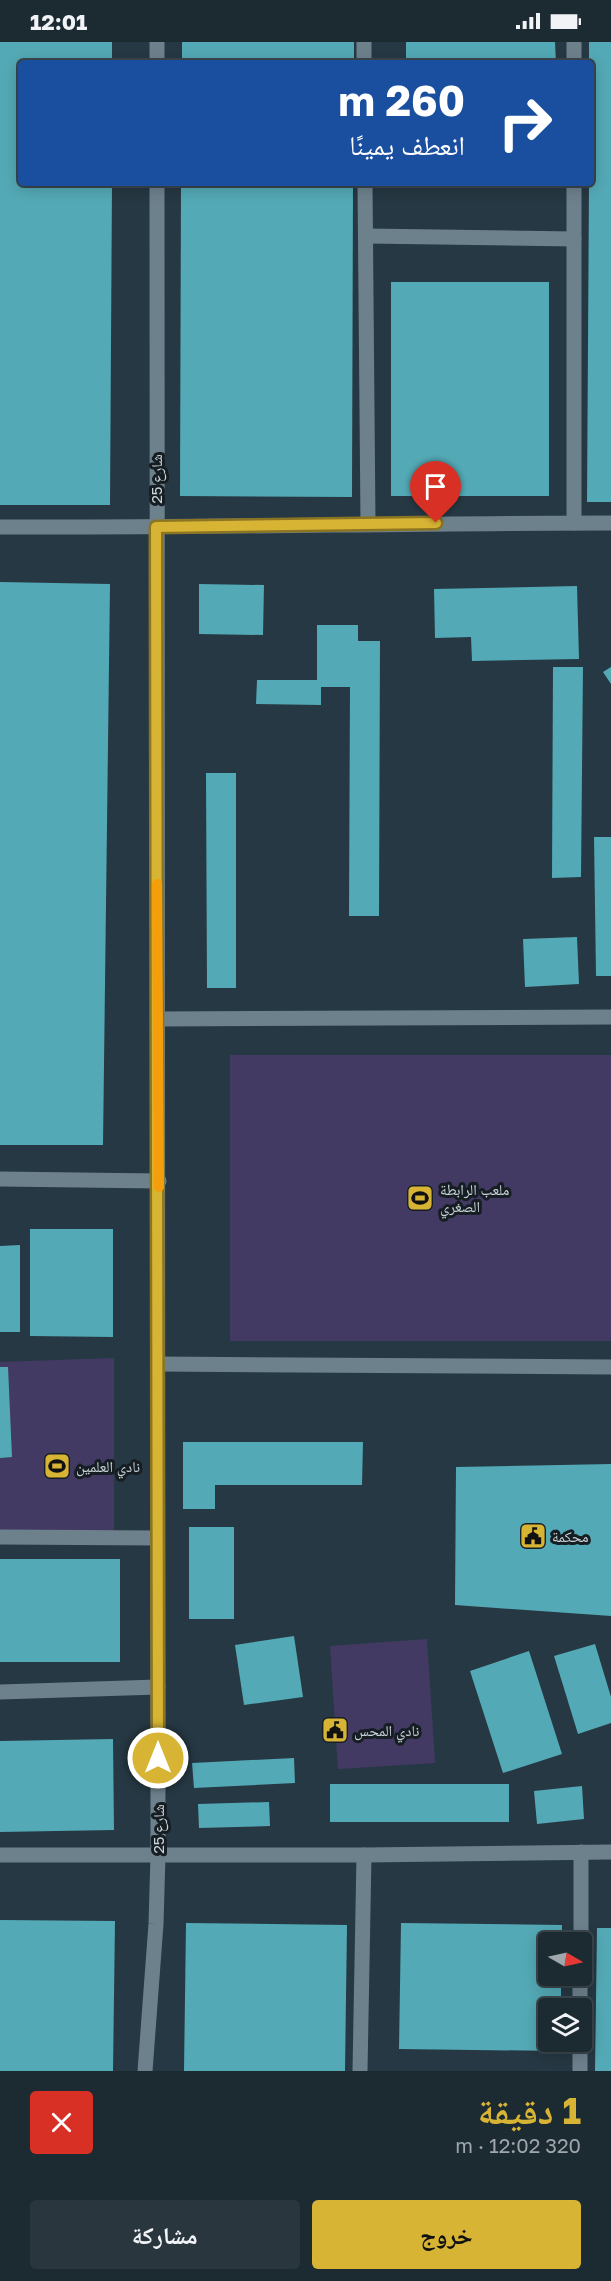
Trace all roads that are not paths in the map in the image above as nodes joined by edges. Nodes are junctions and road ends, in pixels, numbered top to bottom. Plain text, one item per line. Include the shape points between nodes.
1 (157, 42) edge
2 (364, 42) edge
3 (574, 42) edge
4 (157, 60) edge
5 (364, 60) edge
6 (574, 60) edge
7 (157, 186) edge
8 (365, 186) edge
9 (574, 186) edge
10 (366, 236) junction
11 (574, 239) junction
12 (368, 523) junction
13 (574, 523) junction
14 (611, 523) edge
15 (0, 527) edge
16 (156, 527) junction
17 (611, 1017) edge
18 (158, 1019) junction
19 (0, 1179) edge
20 (159, 1180) junction
21 (158, 1365) junction
22 (611, 1367) edge
23 (0, 1537) edge
24 (157, 1538) junction
25 (158, 1687) junction
26 (0, 1692) edge
27 (581, 1852) junction
28 (611, 1852) edge
29 (0, 1855) edge
30 (158, 1855) junction
31 (364, 1855) junction
32 (581, 1932) edge
33 (580, 2052) edge
34 (145, 2071) edge
35 (360, 2071) edge
36 (580, 2071) edge

1 - 4 street
2 - 5 street
3 - 6 street
7 - 16 street, شارع 25
8 - 10 street
9 - 11 street
10 - 11 street
10 - 12 street
11 - 13 street
12 - 13 street
12 - 16 street
13 - 14 street
15 - 16 street
16 - 18 street, شارع 25
17 - 18 street
18 - 20 street, شارع 25
19 - 20 street
20 - 21 street, شارع 25
21 - 22 street
21 - 24 street, شارع 25
23 - 24 street
24 - 25 street, شارع 25
25 - 26 street
25 - 30 street, شارع 25
27 - 28 street
27 - 31 street
27 - 32 street
29 - 30 street
30 - 31 street
30 - 34 street, شارع 25
31 - 35 street
33 - 36 street

